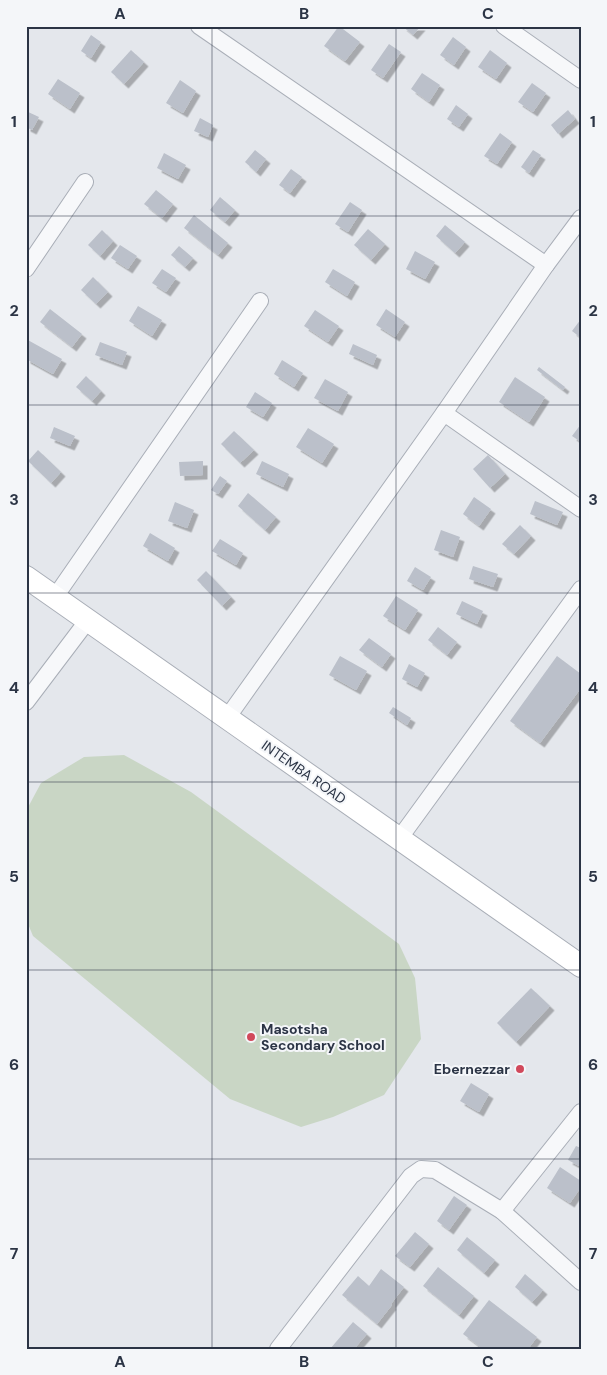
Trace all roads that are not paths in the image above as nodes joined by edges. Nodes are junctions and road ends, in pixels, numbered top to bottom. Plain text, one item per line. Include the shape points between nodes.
1 (199, 26) edge
2 (504, 26) edge
3 (581, 80) edge
4 (85, 182) dead end
5 (581, 218) edge
6 (546, 265) junction
7 (26, 268) edge
8 (260, 301) dead end
9 (444, 413) junction
10 (581, 509) edge
11 (26, 577) edge
12 (581, 589) edge
13 (55, 597) junction
14 (88, 620) junction
15 (26, 702) edge
16 (227, 718) junction
17 (399, 839) junction
18 (581, 966) edge
19 (581, 1112) edge
20 (502, 1211) junction
21 (581, 1282) edge
22 (278, 1349) edge

1 - 6 street
2 - 3 street
4 - 7 street
5 - 6 street
6 - 9 street
8 - 13 street
9 - 10 street
9 - 16 street
11 - 13 street, INTEMBA ROAD
12 - 17 street
13 - 14 street, INTEMBA ROAD
14 - 15 street
14 - 16 street, INTEMBA ROAD
16 - 17 street, INTEMBA ROAD
17 - 18 street, INTEMBA ROAD
19 - 20 street
20 - 21 street
20 - 22 street via 435,1170 421,1169 411,1176

